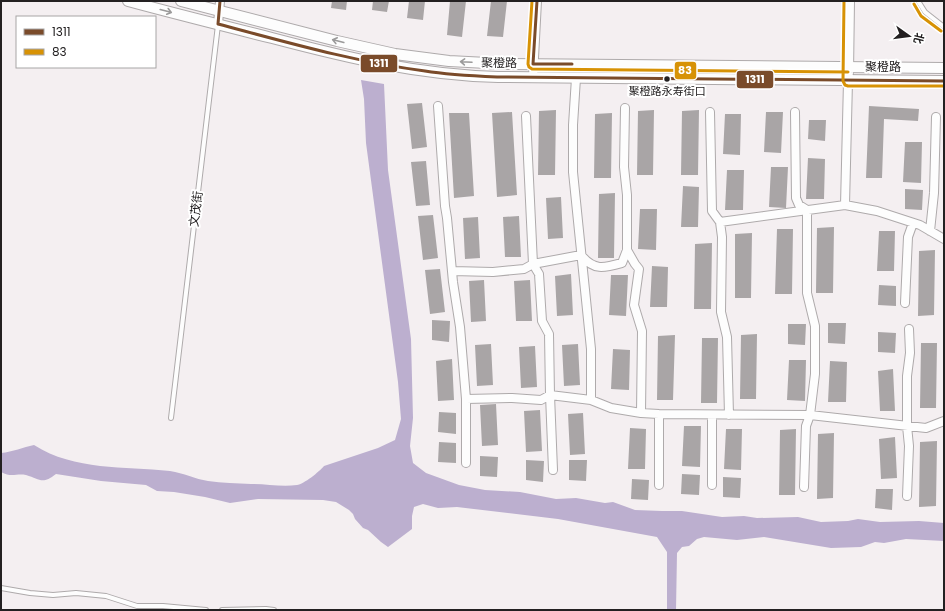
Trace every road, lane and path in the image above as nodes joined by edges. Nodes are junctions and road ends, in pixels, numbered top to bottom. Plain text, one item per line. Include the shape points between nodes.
1 (128, 1) edge
2 (181, 1) edge
3 (537, 1) edge
4 (849, 1) edge
5 (918, 1) edge
6 (220, 6) edge
7 (218, 24) junction
8 (944, 27) edge
9 (533, 64) junction
10 (848, 67) junction
11 (944, 68) edge
12 (533, 77) junction
13 (576, 78) junction
14 (848, 81) junction
15 (944, 82) edge
16 (438, 106) dead end
17 (625, 108) dead end
18 (710, 112) dead end
19 (795, 112) dead end
20 (526, 116) dead end
21 (936, 117) dead end
22 (845, 205) junction
23 (807, 210) junction
24 (720, 222) junction
25 (913, 223) junction
26 (930, 231) junction
27 (944, 239) edge
28 (627, 250) junction
29 (581, 255) junction
30 (533, 264) junction
31 (452, 271) junction
32 (906, 303) dead end
33 (909, 329) dead end
34 (550, 395) junction
35 (466, 399) junction
36 (591, 400) junction
37 (640, 413) junction
38 (659, 414) junction
39 (712, 415) junction
40 (729, 415) junction
41 (810, 415) junction
42 (171, 418) dead end
43 (944, 421) edge
44 (907, 426) junction
45 (466, 463) dead end
46 (553, 470) dead end
47 (659, 485) dead end
48 (712, 485) dead end
49 (804, 487) dead end
50 (907, 496) dead end
51 (1, 588) edge
52 (206, 610) edge
53 (222, 610) edge
54 (274, 610) edge

1 -> 7 street, 聚橙路
2 - 6 street, 聚橙路
3 - 9 street
4 - 10 street
5 - 8 lane via 925,12
6 - 7 street, 文茂街
9 -> 6 street, 聚橙路 via 449,61 395,54 337,41
7 - 12 street, 聚橙路 via 336,55 406,69 448,74
7 - 42 lane, 文茂街
9 - 10 street, 聚橙路
9 - 12 street
10 - 11 street, 聚橙路
10 - 14 street
12 - 13 street, 聚橙路
13 - 14 street, 聚橙路
13 - 29 street via 573,172
14 - 15 street, 聚橙路
14 - 22 street
16 - 31 street
17 - 28 street
18 - 24 street via 712,211
19 - 23 street via 796,198
20 - 30 street
21 - 26 street
22 - 23 street
22 - 25 street via 877,211
23 - 24 street
23 - 41 street via 807,293 815,326 815,374
24 - 40 street via 721,312 727,337
25 - 26 street
25 - 32 street via 908,237
26 - 27 street
28 - 29 street via 622,262 604,267 588,264
28 - 37 street via 639,269 634,305 642,331
29 - 30 street
29 - 36 street via 591,349
30 - 31 street via 524,269 493,272
30 - 34 street via 539,274 542,321 549,334
31 - 35 street
33 - 44 street
34 - 35 street via 541,400
34 - 36 street
34 - 46 street
35 - 45 street
36 - 37 street via 611,408
37 - 38 street
38 - 39 street
38 - 47 street
39 - 40 street
39 - 48 street
40 - 41 street
41 - 44 street
41 - 49 street via 806,426
43 - 44 street via 926,428
44 - 50 street via 910,446
51 - 52 lane via 52,595 76,592 106,596 137,606
53 - 54 lane

